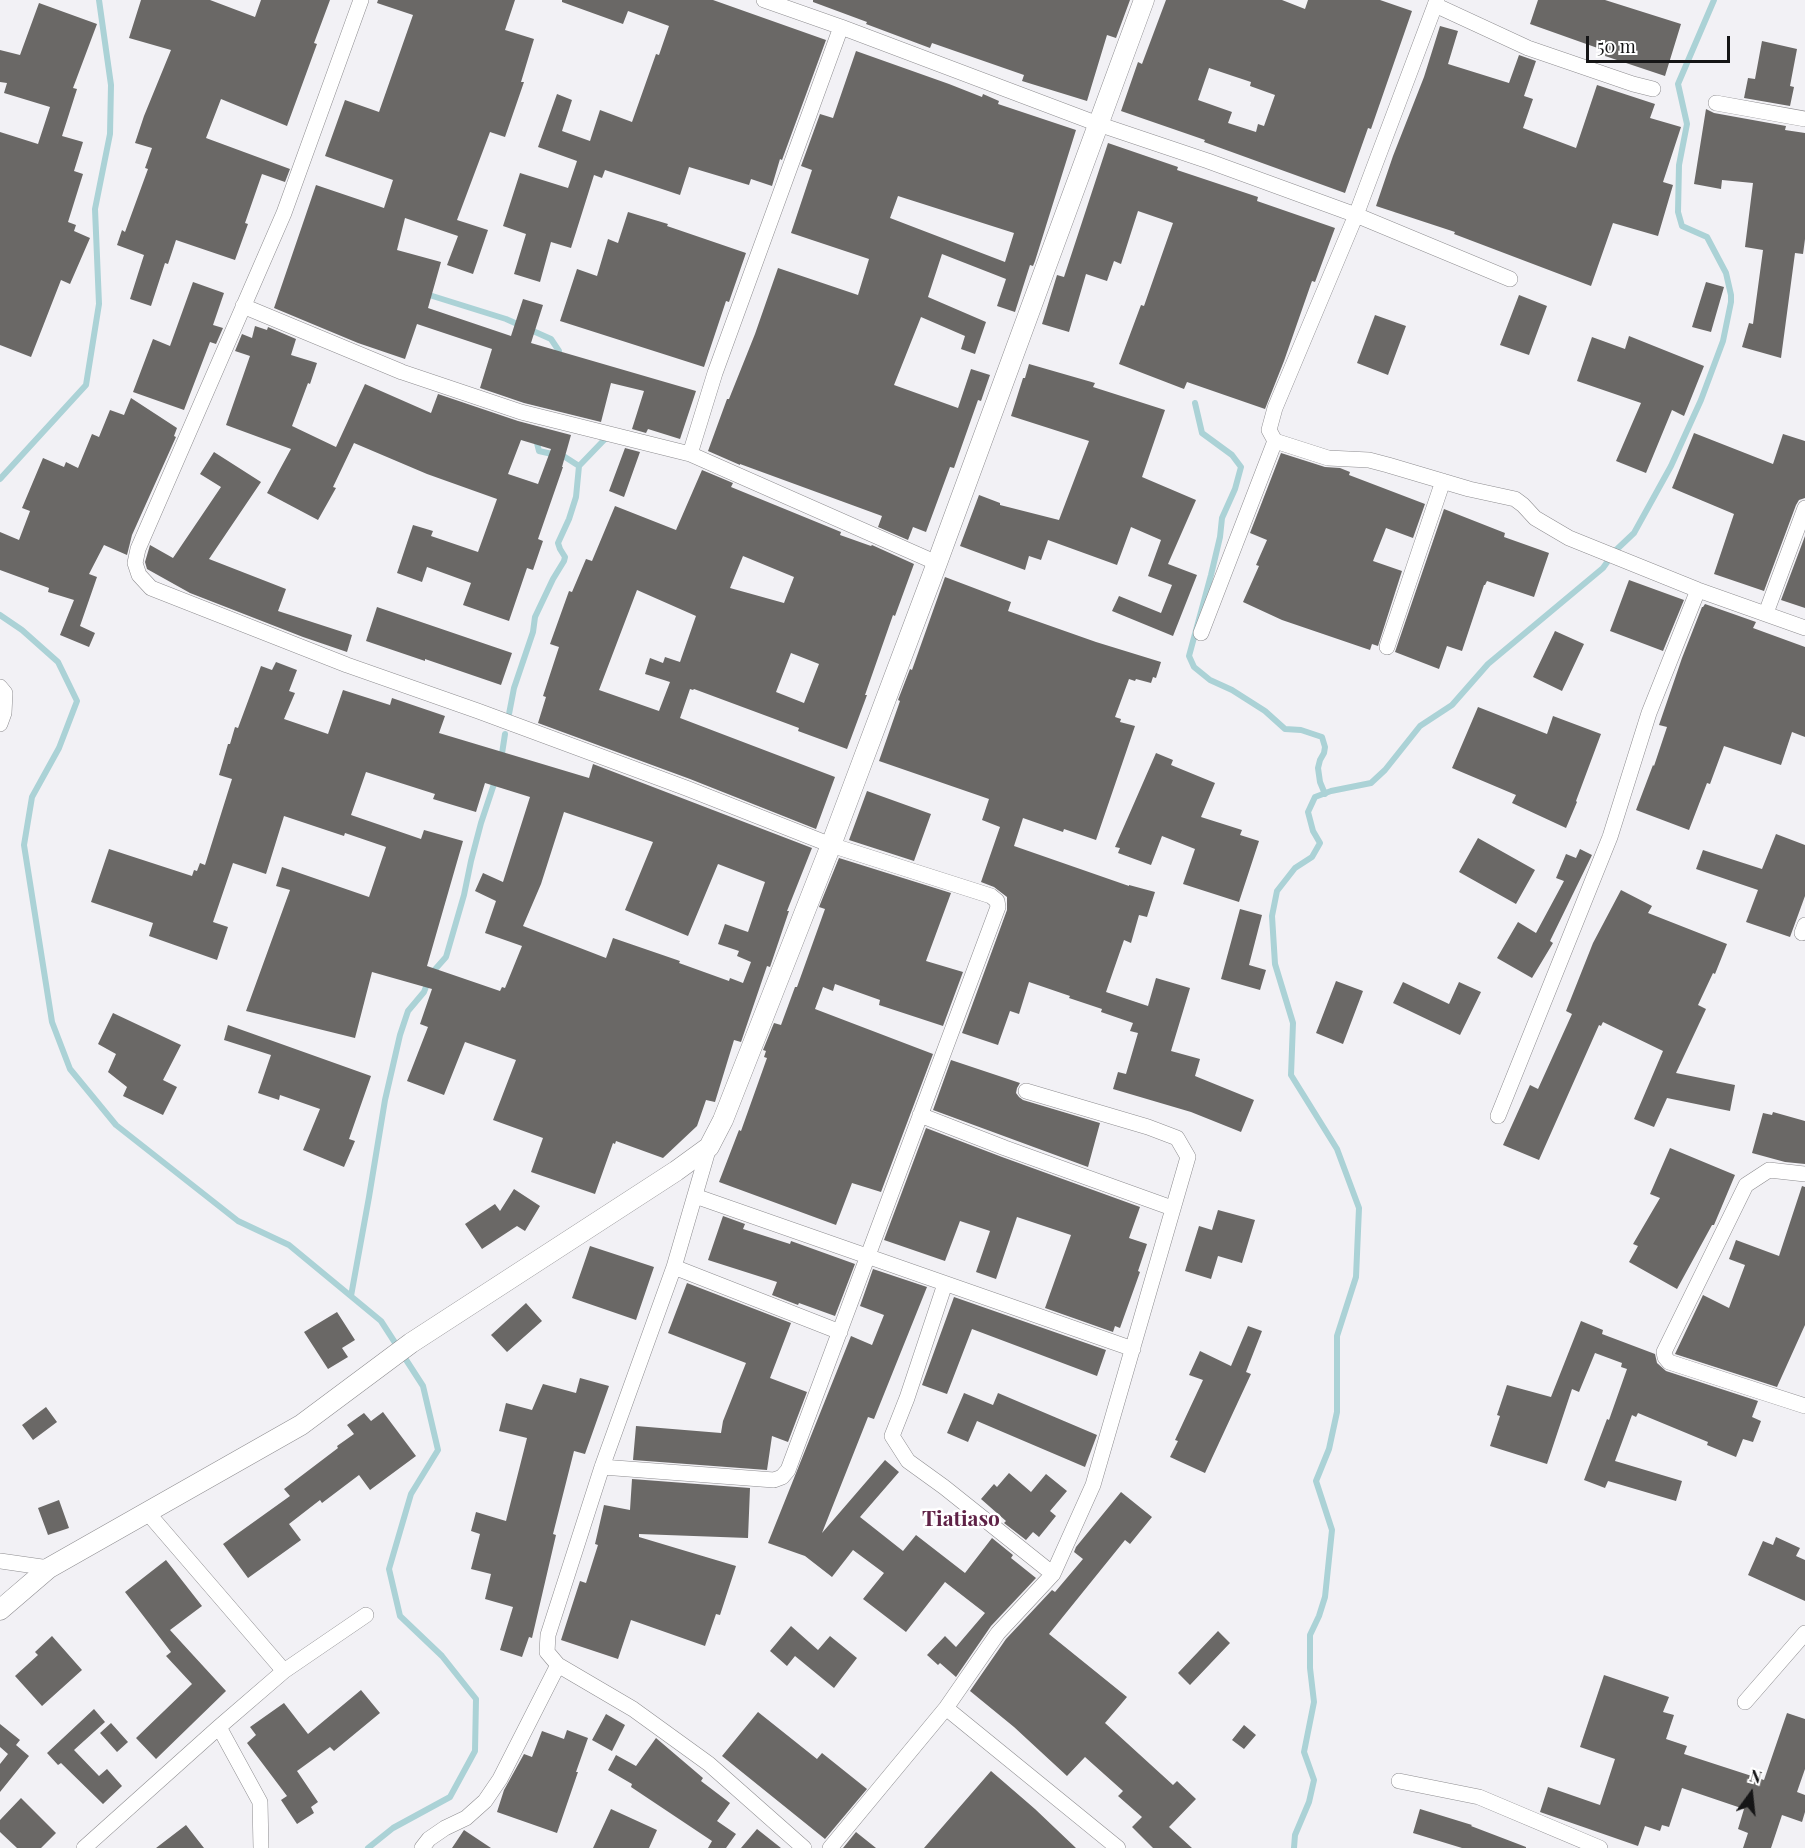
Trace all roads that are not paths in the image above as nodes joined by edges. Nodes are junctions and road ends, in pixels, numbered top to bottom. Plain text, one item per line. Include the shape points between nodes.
1 (361, 0) edge
2 (764, 0) edge
3 (1144, 0) edge
4 (1436, 3) edge
5 (842, 27) junction
6 (1653, 89) dead end
7 (1716, 103) dead end
8 (1805, 119) edge
9 (1098, 124) junction
10 (1356, 215) junction
11 (1510, 279) dead end
12 (243, 306) junction
13 (1275, 441) junction
14 (690, 454) junction
15 (1443, 481) junction
16 (1805, 508) edge
17 (938, 563) junction
18 (1698, 590) junction
19 (1766, 613) junction
20 (1805, 628) edge
21 (1201, 633) dead end
22 (1387, 647) dead end
23 (0, 687) edge
24 (0, 724) edge
25 (831, 845) junction
26 (1026, 1091) dead end
27 (920, 1115) junction
28 (1498, 1116) dead end
29 (709, 1147) junction
30 (1805, 1174) edge
31 (695, 1196) junction
32 (1172, 1208) junction
33 (867, 1257) junction
34 (674, 1267) junction
35 (945, 1284) junction
36 (840, 1332) junction
37 (1133, 1349) junction
38 (1805, 1406) edge
39 (602, 1467) junction
40 (147, 1512) junction
41 (0, 1561) edge
42 (49, 1568) junction
43 (1053, 1574) junction
44 (0, 1610) edge
45 (366, 1615) dead end
46 (1805, 1633) edge
47 (558, 1665) junction
48 (284, 1671) junction
49 (1745, 1702) dead end
50 (946, 1708) junction
51 (219, 1727) junction
52 (1399, 1781) dead end
53 (84, 1848) edge
54 (261, 1848) edge
55 (422, 1848) edge
56 (804, 1848) edge
57 (830, 1848) edge
58 (1118, 1848) edge
59 (1600, 1848) edge

1 - 12 street via 284,213
2 - 5 street
3 - 9 street
4 - 6 street via 1528,48
4 - 10 street
5 - 9 street
5 - 14 street via 715,373
7 - 8 street
9 - 10 street
9 - 17 street
10 - 11 street
10 - 13 street via 1275,408 1269,430
12 - 14 street via 402,372 521,412
12 - 25 street via 138,549 135,563 139,575 151,588
13 - 15 street via 1328,458 1378,462
13 - 21 street
14 - 17 street
15 - 18 street via 1515,499 1535,518 1569,538
15 - 22 street
16 - 19 street
17 - 25 street
18 - 19 street
18 - 28 street via 1649,713 1610,837
19 - 20 street
23 - 24 street via 5,693
25 - 27 street via 997,900 998,907
25 - 29 street
26 - 32 street via 1177,1138 1188,1157
27 - 32 street
27 - 33 street
29 - 31 street
29 - 40 street via 411,1343 302,1425
30 - 38 street via 1769,1170 1746,1185 1664,1352 1669,1362
31 - 33 street
31 - 34 street
32 - 37 street
33 - 35 street
33 - 36 street
34 - 36 street
34 - 39 street
35 - 37 street
35 - 43 street via 892,1436 908,1461
36 - 39 street via 782,1477 774,1480
37 - 43 street via 1093,1485
39 - 47 street via 548,1635 547,1652
40 - 42 street
40 - 48 street
41 - 42 street
42 - 44 street
43 - 50 street via 998,1633
45 - 48 street
46 - 49 street
47 - 55 street via 485,1801 466,1818 429,1839
47 - 56 street via 633,1709 709,1764
48 - 51 street
50 - 57 street
50 - 58 street
51 - 53 street
51 - 54 street via 260,1802
52 - 59 street via 1479,1797

